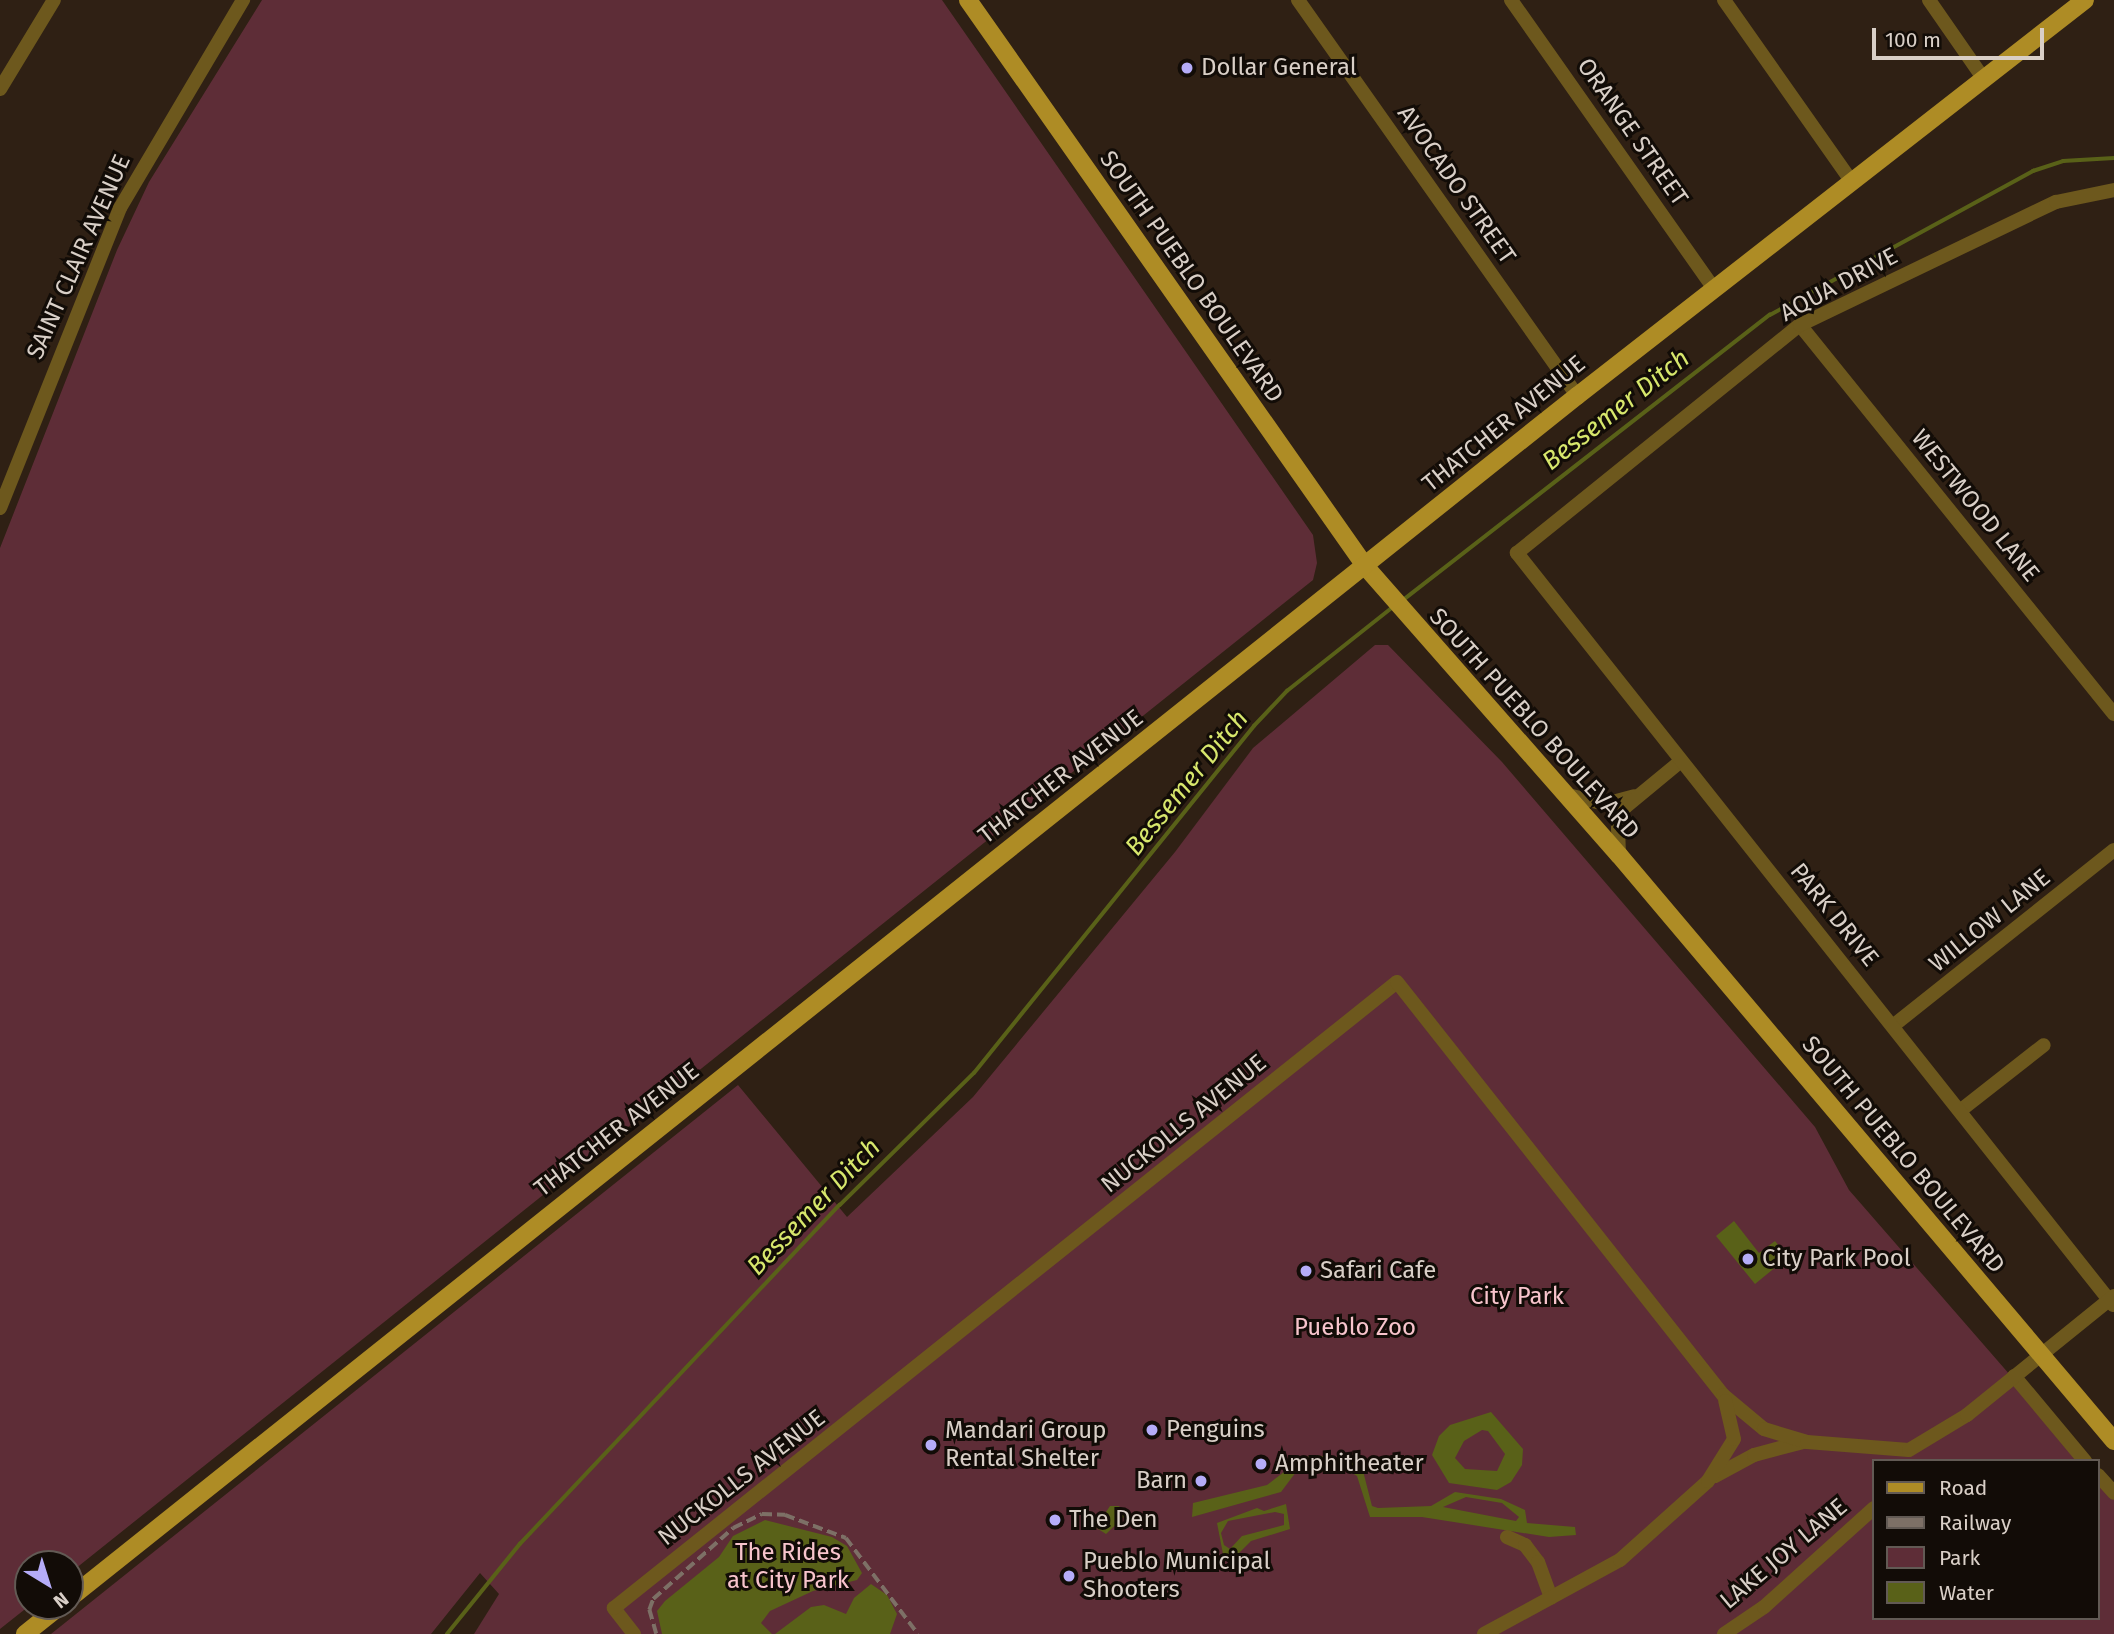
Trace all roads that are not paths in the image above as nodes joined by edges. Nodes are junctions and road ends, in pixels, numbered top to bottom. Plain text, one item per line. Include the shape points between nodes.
1 (54, 0) edge
2 (243, 0) edge
3 (968, 0) edge
4 (1298, 0) edge
5 (1511, 0) edge
6 (1724, 0) edge
7 (1929, 0) edge
8 (2085, 0) edge
9 (1983, 78) junction
10 (0, 89) edge
11 (1851, 181) junction
12 (2114, 190) edge
13 (1714, 289) junction
14 (1800, 325) junction
15 (1577, 396) junction
16 (5, 479) edge
17 (0, 508) edge
18 (1517, 553) joint
19 (1365, 566) junction
20 (2114, 714) edge
21 (1681, 761) junction
22 (1564, 794) junction
23 (1635, 795) junction
24 (2114, 850) edge
25 (1619, 855) junction
26 (1894, 1026) junction
27 (2044, 1045) dead end
28 (1961, 1110) junction
29 (2112, 1300) edge
30 (2039, 1355) junction
31 (2014, 1376) junction
32 (1723, 1395) junction
33 (1807, 1441) junction
34 (2114, 1441) edge
35 (1909, 1455) edge
36 (2083, 1459) edge
37 (2100, 1477) edge
38 (1708, 1481) junction
39 (2114, 1493) edge
40 (1872, 1510) edge
41 (1507, 1536) dead end
42 (84, 1587) edge
43 (1551, 1598) junction
44 (42, 1620) edge
45 (25, 1634) edge
46 (634, 1634) edge
47 (1484, 1634) edge
48 (1724, 1634) edge

1 - 10 street
2 - 16 street, SAINT CLAIR AVENUE via 120,208
3 - 19 main road, SOUTH PUEBLO BOULEVARD
4 - 15 street, AVOCADO STREET
5 - 13 street, ORANGE STREET
6 - 11 street
7 - 9 street
8 - 9 main road, THATCHER AVENUE
9 - 11 main road, THATCHER AVENUE
11 - 13 main road, THATCHER AVENUE
12 - 14 street, AQUA DRIVE via 2056,202
13 - 15 main road, THATCHER AVENUE
14 - 18 street, AQUA DRIVE
14 - 20 street, WESTWOOD LANE
15 - 19 main road, THATCHER AVENUE
16 - 17 street, SAINT CLAIR AVENUE
18 - 21 street, PARK DRIVE
19 - 22 main road, SOUTH PUEBLO BOULEVARD
19 - 42 main road, THATCHER AVENUE
21 - 23 street
21 - 26 street, PARK DRIVE
22 - 23 street via 1605,804
22 - 25 main road, SOUTH PUEBLO BOULEVARD
23 - 25 street via 1621,814
24 - 26 street, WILLOW LANE
25 - 30 main road, SOUTH PUEBLO BOULEVARD
26 - 28 street, PARK DRIVE
27 - 28 street
28 - 29 street, PARK DRIVE
29 - 30 street
30 - 31 street
30 - 34 main road, SOUTH PUEBLO BOULEVARD
31 - 35 street
31 - 36 street
32 - 33 street via 1755,1425
32 - 38 street via 1734,1439
32 - 46 street, NUCKOLLS AVENUE via 1397,982 614,1608
33 - 35 street
33 - 38 street via 1754,1455
37 - 39 street
38 - 43 street via 1620,1560
40 - 48 street, LAKE JOY LANE via 1764,1607
41 - 43 street via 1525,1545 1538,1562
43 - 47 street
44 - 45 main road

